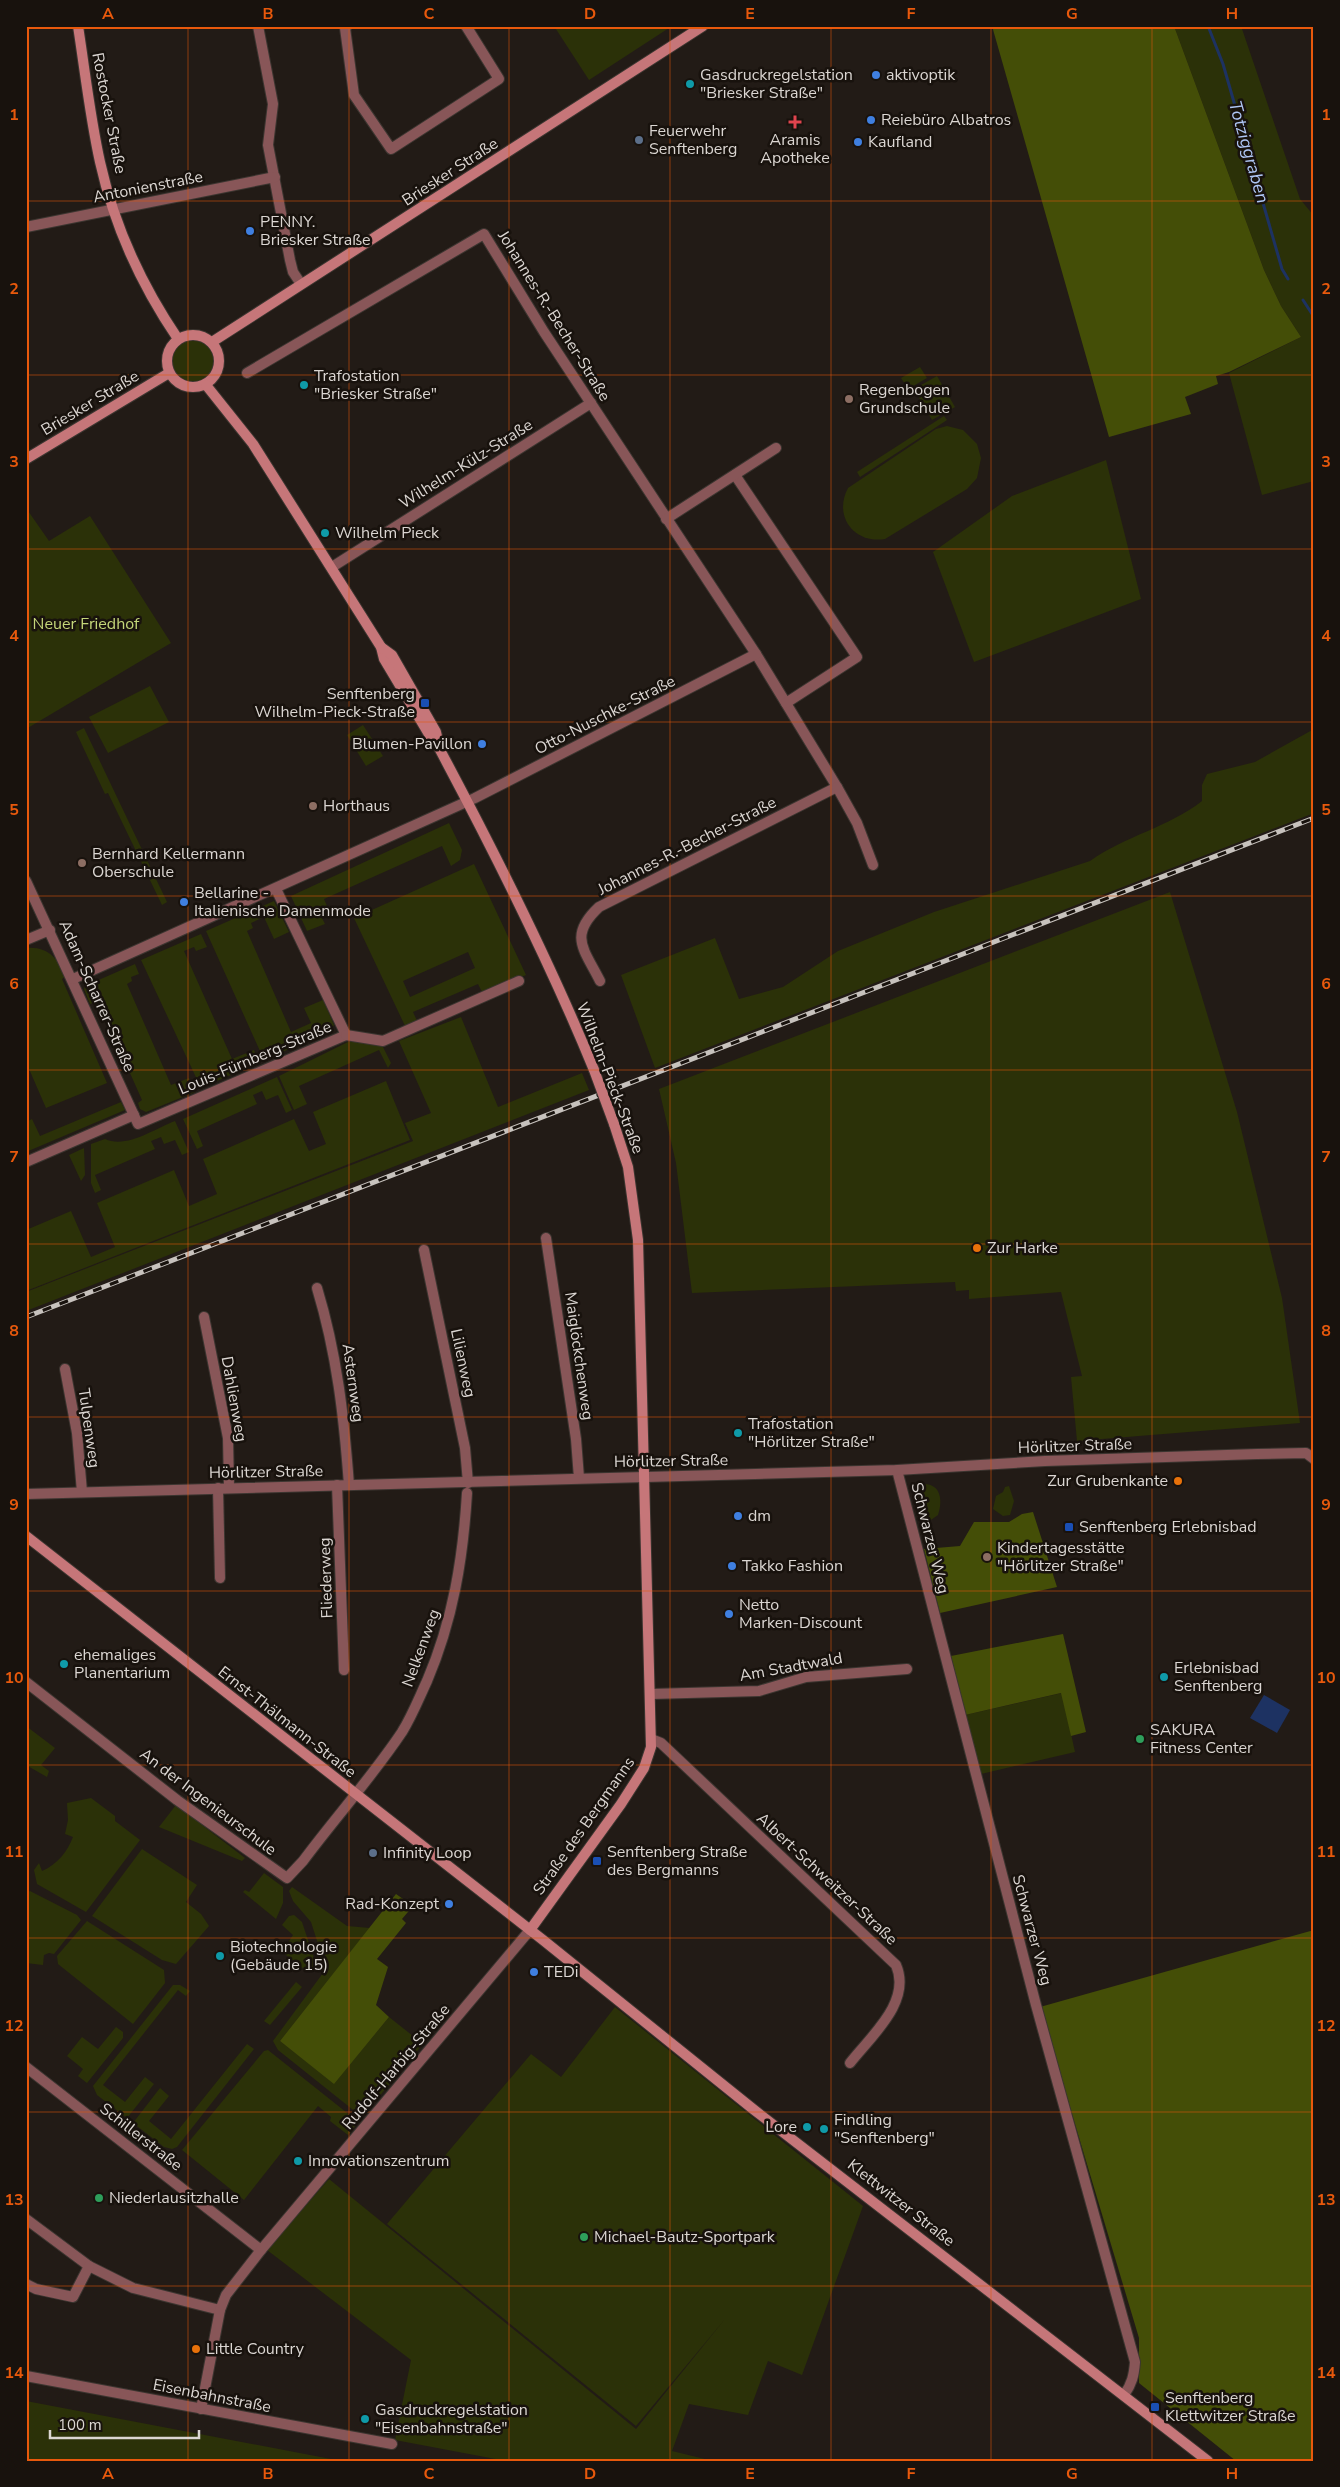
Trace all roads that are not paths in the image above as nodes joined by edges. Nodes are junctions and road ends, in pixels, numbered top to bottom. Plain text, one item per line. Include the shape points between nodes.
1 (78, 26) edge
2 (258, 26) edge
3 (347, 26) edge
4 (466, 26) edge
5 (703, 26) edge
6 (275, 176) junction
7 (114, 210) junction
8 (26, 227) edge
9 (301, 284) junction
10 (178, 339) junction
11 (212, 342) junction
12 (169, 373) junction
13 (247, 373) dead end
14 (206, 385) junction
15 (591, 403) junction
16 (776, 448) dead end
17 (26, 459) edge
18 (735, 475) junction
19 (666, 519) junction
20 (332, 567) junction
21 (756, 654) junction
22 (786, 703) junction
23 (837, 787) junction
24 (468, 802) junction
25 (874, 865) dead end
26 (26, 881) edge
27 (276, 889) junction
28 (50, 930) junction
29 (26, 940) edge
30 (73, 979) junction
31 (520, 981) dead end
32 (600, 981) dead end
33 (346, 1035) junction
34 (136, 1120) junction
35 (26, 1162) edge
36 (546, 1238) dead end
37 (424, 1250) dead end
38 (317, 1288) dead end
39 (204, 1317) dead end
40 (65, 1369) dead end
41 (1314, 1459) edge
42 (897, 1470) junction
43 (645, 1477) junction
44 (579, 1478) junction
45 (337, 1485) junction
46 (349, 1485) junction
47 (229, 1487) junction
48 (218, 1488) junction
49 (467, 1488) junction
50 (82, 1492) junction
51 (26, 1494) edge
52 (26, 1536) edge
53 (220, 1578) dead end
54 (907, 1669) dead end
55 (344, 1670) dead end
56 (26, 1682) edge
57 (651, 1694) junction
58 (651, 1739) junction
59 (354, 1794) junction
60 (530, 1930) junction
61 (850, 2063) dead end
62 (28, 2071) edge
63 (26, 2219) edge
64 (260, 2250) junction
65 (89, 2266) junction
66 (26, 2284) edge
67 (220, 2310) junction
68 (26, 2376) edge
69 (1124, 2395) junction
70 (201, 2410) junction
71 (392, 2444) dead end
72 (1208, 2461) edge

1 - 7 main road, Rostocker Straße via 100,163
2 - 6 street via 273,104 268,144
3 - 4 street via 354,95 391,148 499,79
5 - 9 main road, Briesker Straße
6 - 7 street, Antonienstraße
6 - 9 street via 290,260
7 - 8 street, Antonienstraße
7 - 10 main road, Rostocker Straße via 138,271
9 - 11 main road, Briesker Straße
10 - 11 main road via 194,334
10 - 12 main road via 168,354
11 - 14 main road via 219,363
12 - 14 main road via 184,385
12 - 17 main road, Briesker Straße
13 - 15 street, Johannes-R.-Becher-Straße via 484,234
14 - 20 main road, Wilhelm-Pieck-Straße via 253,444
15 - 19 street, Johannes-R.-Becher-Straße
15 - 20 street, Wilhelm-Külz-Straße
16 - 18 street
18 - 19 street
18 - 22 street via 857,656
19 - 21 street, Johannes-R.-Becher-Straße
20 - 24 main road, Wilhelm-Pieck-Straße
21 - 22 street, Johannes-R.-Becher-Straße
21 - 24 street, Otto-Nuschke-Straße
22 - 23 street, Johannes-R.-Becher-Straße
23 - 25 street, Johannes-R.-Becher-Straße via 857,823
23 - 32 street, Johannes-R.-Becher-Straße via 599,907 586,918 581,936
24 - 27 street, Otto-Nuschke-Straße
24 - 43 main road, Wilhelm-Pieck-Straße, bridge via 564,999 594,1070 628,1167 638,1240
26 - 28 street, Adam-Scharrer-Straße
27 - 30 street, Otto-Nuschke-Straße
27 - 33 street, Louis-Fürnberg-Straße
28 - 29 street
28 - 30 street, Adam-Scharrer-Straße
30 - 34 street, Adam-Scharrer-Straße
31 - 33 street via 383,1040
33 - 34 street, Louis-Fürnberg-Straße
34 - 35 street, Louis-Fürnberg-Straße
36 - 44 street, Maiglöckchenweg
37 - 49 street, Lilienweg via 465,1448
38 - 46 street, Asternweg via 331,1333 344,1415
39 - 47 street, Dahlienweg via 228,1438
40 - 50 street, Tulpenweg via 77,1433
41 - 42 street, Hörlitzer Straße via 1306,1453 1265,1454 1045,1461
42 - 43 street, Hörlitzer Straße
42 - 69 street, Schwarzer Weg via 1036,2006 1135,2362 1132,2382
43 - 44 street, Hörlitzer Straße
43 - 57 main road, Straße des Bergmanns
44 - 49 street, Hörlitzer Straße
45 - 46 street, Hörlitzer Straße
45 - 47 street, Hörlitzer Straße
45 - 55 street, Fliederweg
46 - 49 street, Hörlitzer Straße
47 - 48 street, Hörlitzer Straße
48 - 50 street, Hörlitzer Straße
48 - 53 street
49 - 59 street, Nelkenweg via 464,1547 446,1631 402,1731
50 - 51 street, Hörlitzer Straße
52 - 59 main road, Ernst-Thälmann-Straße
54 - 57 street, Am Stadtwald via 806,1677 759,1691
56 - 59 street, An der Ingenieurschule via 177,1800 283,1877 291,1876
57 - 58 main road, Straße des Bergmanns
58 - 60 main road, Straße des Bergmanns via 644,1768
58 - 61 street, Albert-Schweitzer-Straße via 661,1743 896,1965 901,1977 895,2005
59 - 60 main road, Ernst-Thälmann-Straße
60 - 64 street, Rudolf-Harbig-Straße
60 - 69 main road, Klettwitzer Straße via 753,2109
62 - 64 street, Schillerstraße
63 - 65 street
64 - 67 street, Rudolf-Harbig-Straße via 226,2295
65 - 66 street via 73,2297
65 - 67 street via 132,2288
67 - 70 street, Rudolf-Harbig-Straße
68 - 70 street, Eisenbahnstraße
69 - 72 main road, Klettwitzer Straße
70 - 71 street, Eisenbahnstraße

